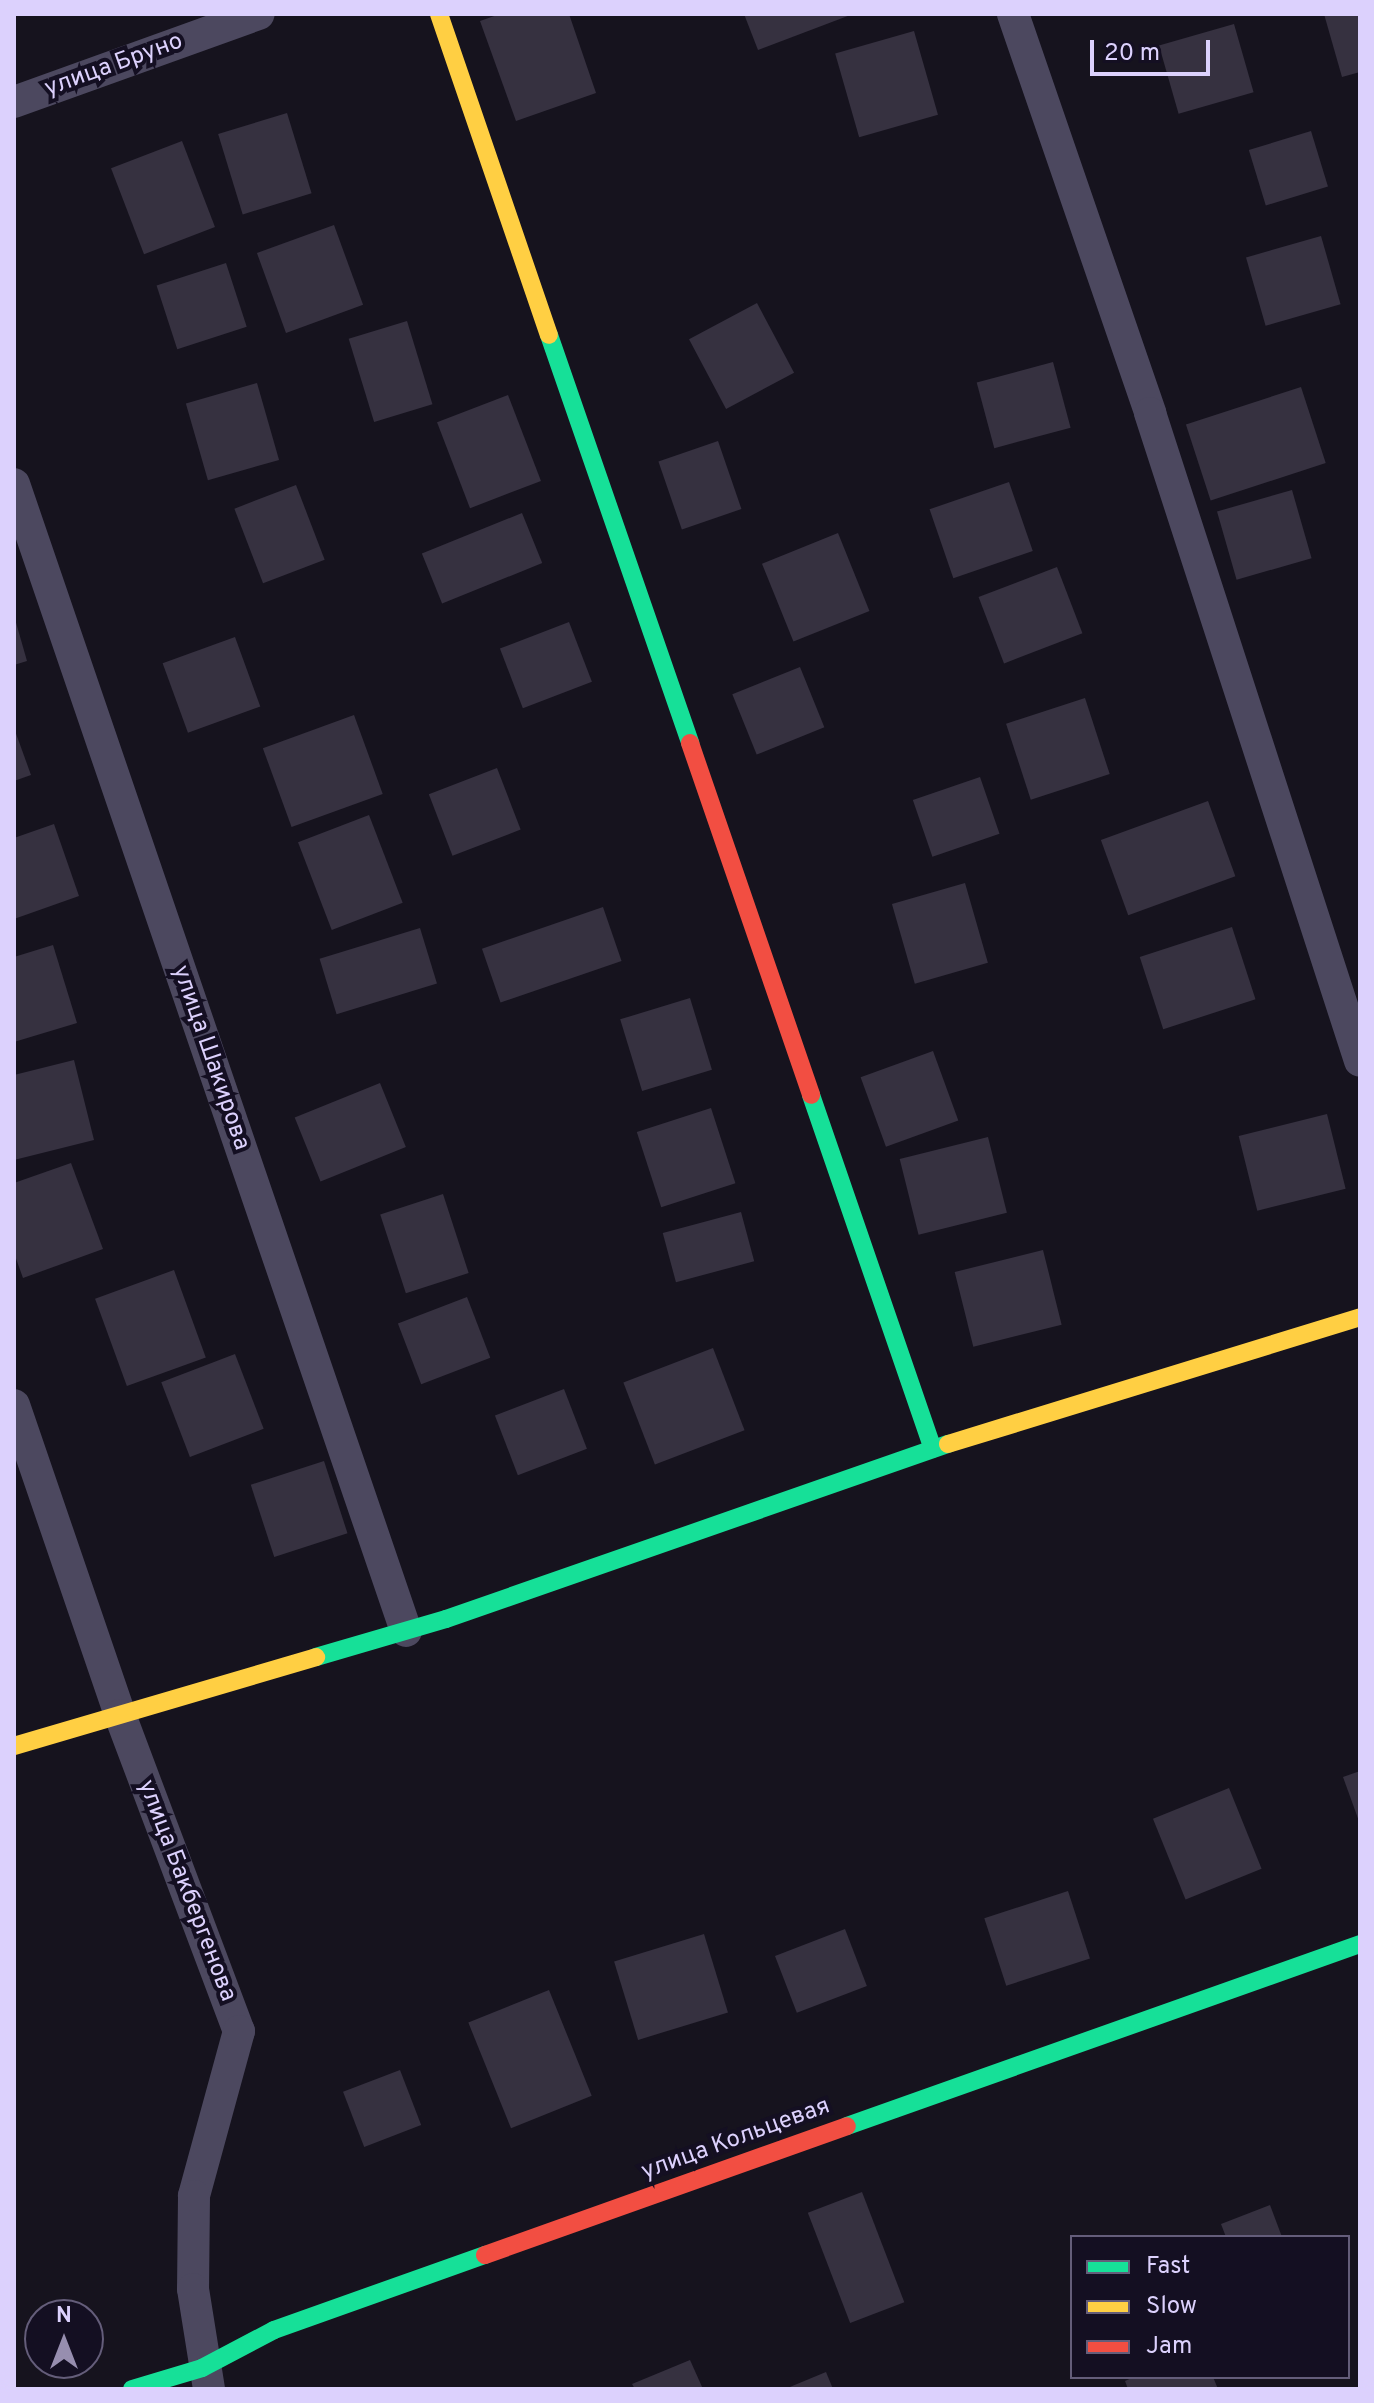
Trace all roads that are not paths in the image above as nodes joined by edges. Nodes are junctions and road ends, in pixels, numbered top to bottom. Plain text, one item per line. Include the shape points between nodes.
1 (259, 14) edge
2 (439, 14) edge
3 (1013, 14) edge
4 (14, 102) edge
5 (14, 484) edge
6 (1360, 1061) edge
7 (1360, 1317) edge
8 (14, 1405) edge
9 (933, 1449) junction
10 (406, 1631) junction
11 (120, 1715) junction
12 (14, 1746) edge
13 (1360, 1944) edge
14 (205, 2378) edge
15 (132, 2389) edge

1 - 4 street, улица Бруно
2 - 9 street
3 - 6 street via 1155,428
5 - 10 street, улица Шакирова
7 - 9 street
8 - 11 street, улица Бакбергенова
9 - 10 street
10 - 11 street
11 - 12 street
11 - 14 street, улица Бакбергенова via 239,2031 194,2196 193,2289
13 - 14 street, улица Кольцевая via 274,2330
14 - 15 street, улица Кольцевая

